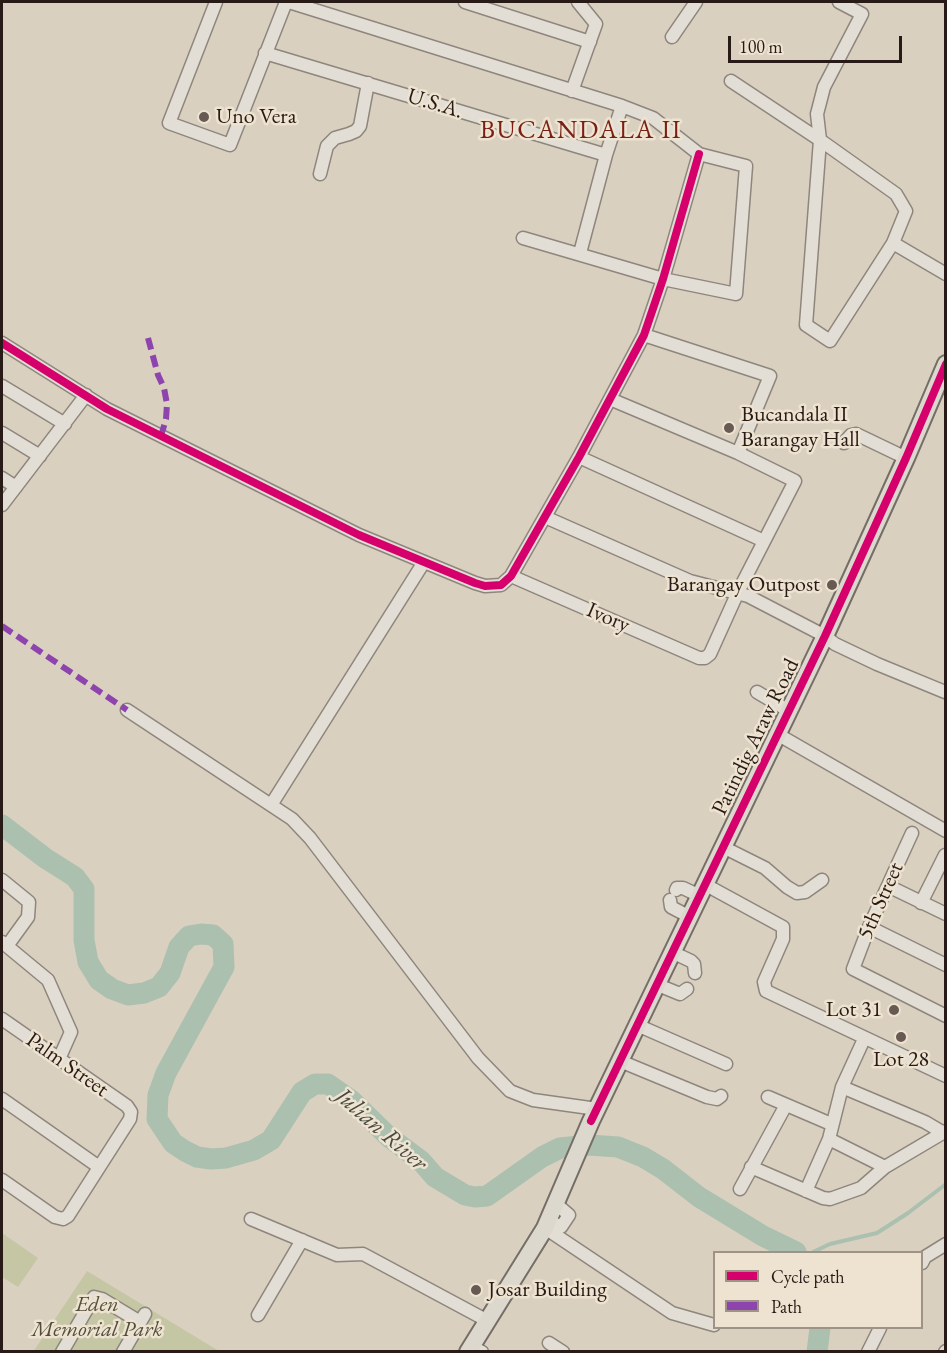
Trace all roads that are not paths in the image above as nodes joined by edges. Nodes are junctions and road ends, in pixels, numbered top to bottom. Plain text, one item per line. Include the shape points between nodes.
1 (216, 2) edge
2 (287, 2) edge
3 (465, 2) edge
4 (578, 2) edge
5 (696, 2) edge
6 (838, 2) edge
7 (672, 37) dead end
8 (590, 42) junction
9 (265, 52) junction
10 (731, 81) dead end
11 (368, 83) junction
12 (572, 92) junction
13 (622, 106) junction
14 (820, 140) junction
15 (699, 154) junction
16 (606, 155) junction
17 (320, 174) dead end
18 (524, 238) dead end
19 (893, 243) junction
20 (580, 253) junction
21 (945, 274) edge
22 (663, 279) junction
23 (644, 335) junction
24 (2, 343) edge
25 (945, 364) edge
26 (2, 386) edge
27 (86, 395) junction
28 (610, 399) junction
29 (65, 424) junction
30 (2, 433) edge
31 (844, 443) dead end
32 (738, 453) junction
33 (40, 456) junction
34 (579, 457) junction
35 (906, 458) junction
36 (2, 478) edge
37 (16, 487) junction
38 (2, 505) edge
39 (545, 517) junction
40 (764, 541) junction
41 (424, 562) junction
42 (512, 576) junction
43 (738, 592) junction
44 (825, 636) junction
45 (757, 692) dead end
46 (945, 692) edge
47 (127, 710) dead end
48 (789, 711) junction
49 (777, 734) junction
50 (271, 805) junction
51 (945, 831) edge
52 (912, 833) dead end
53 (723, 847) junction
54 (945, 855) edge
55 (2, 880) edge
56 (822, 880) dead end
57 (888, 886) junction
58 (703, 890) junction
59 (921, 903) junction
60 (945, 915) edge
61 (690, 916) junction
62 (869, 927) junction
63 (4, 944) edge
64 (674, 953) junction
65 (945, 965) edge
66 (695, 973) dead end
67 (658, 986) junction
68 (687, 989) dead end
69 (945, 1016) edge
70 (2, 1019) edge
71 (637, 1025) junction
72 (864, 1039) junction
73 (59, 1059) junction
74 (620, 1061) junction
75 (726, 1064) dead end
76 (945, 1076) edge
77 (842, 1087) junction
78 (720, 1096) dead end
79 (768, 1097) dead end
80 (2, 1099) edge
81 (786, 1105) junction
82 (594, 1115) junction
83 (831, 1124) junction
84 (944, 1132) edge
85 (829, 1140) junction
86 (99, 1167) junction
87 (751, 1167) junction
88 (885, 1167) junction
89 (2, 1180) edge
90 (740, 1189) dead end
91 (806, 1191) junction
92 (251, 1219) dead end
93 (546, 1224) junction
94 (302, 1240) junction
95 (945, 1244) edge
96 (923, 1260) edge
97 (258, 1315) dead end
98 (486, 1320) junction
99 (713, 1325) edge
100 (879, 1329) edge
101 (549, 1343) dead end
102 (474, 1350) edge
103 (62, 1352) edge
104 (123, 1352) edge
105 (563, 1352) edge
106 (867, 1352) edge

1 - 9 street via 169,123 230,145
2 - 9 street
2 - 12 street
3 - 8 street
4 - 8 street via 596,24
5 - 7 street
6 - 14 street via 862,14 824,87 817,114
8 - 12 street
9 - 11 street, U.S.A.
10 - 14 street
11 - 16 street, U.S.A.
11 - 17 street via 360,126 327,146
12 - 13 street
13 - 15 street via 653,118
13 - 16 street
14 - 19 street via 896,194 906,211
14 - 19 street via 806,325 830,341
15 - 22 street
15 - 22 street via 746,166 736,294
16 - 20 street
18 - 20 street
19 - 21 street
20 - 22 street
22 - 23 street
23 - 28 street
23 - 32 street via 770,376
24 - 27 street
25 - 35 main road, Patindig Araw Road
26 - 29 street
27 - 29 street
27 - 41 street via 359,535
28 - 32 street
28 - 34 street
29 - 33 street
30 - 33 street
31 - 35 street via 856,434
32 - 40 street via 795,481
33 - 37 street
34 - 39 street
34 - 40 street
35 - 44 main road, Patindig Araw Road
36 - 37 street
37 - 38 street
39 - 42 street
39 - 43 street via 702,586
40 - 43 street
41 - 42 street via 485,586 501,585
41 - 50 street
42 - 43 street, Ivory via 699,658 710,654
43 - 44 street
44 - 46 street via 877,664
44 - 48 main road, Patindig Araw Road
45 - 48 street
47 - 50 street
48 - 49 main road, Patindig Araw Road
49 - 51 street
49 - 53 main road, Patindig Araw Road
50 - 82 street via 310,838 493,1076 510,1091 533,1100
52 - 57 street, 5th Street
53 - 56 street via 765,867 797,892 805,892
53 - 58 main road, Patindig Araw Road
54 - 59 street
55 - 63 street via 29,902 28,916
57 - 59 street
57 - 62 street, 5th Street
58 - 61 main road, Patindig Araw Road
58 - 61 street via 677,888 673,895 671,907
58 - 72 street via 783,927 783,939 764,982 766,991
59 - 60 street
61 - 64 main road, Patindig Araw Road
62 - 65 street
62 - 69 street, 5th Street via 853,969
63 - 73 street via 48,980 71,1032
64 - 66 street via 691,961
64 - 67 main road, Patindig Araw Road
67 - 68 street via 680,994
67 - 71 main road, Patindig Araw Road
70 - 73 street, Palm Street
71 - 74 main road, Patindig Araw Road
71 - 75 street
72 - 76 street
72 - 77 street
73 - 86 street, Palm Street via 131,1112
74 - 78 street via 707,1097
74 - 82 main road, Patindig Araw Road
77 - 83 street
77 - 84 street
79 - 81 street
80 - 86 street
81 - 83 street
81 - 87 street
82 - 93 main road, Patindig Araw Road
83 - 85 street
84 - 88 street
85 - 88 street
85 - 91 street
86 - 89 street via 63,1219
87 - 90 street
87 - 91 street
88 - 91 street via 861,1188 830,1199
92 - 94 street
93 - 98 main road, Patindig Araw Road
93 - 99 street via 672,1313
94 - 97 street
94 - 98 street via 337,1255 363,1254
95 - 96 street
98 - 102 main road, Patindig Araw Road
100 - 106 street
101 - 105 street
103 - 104 street via 94,1297 143,1318

